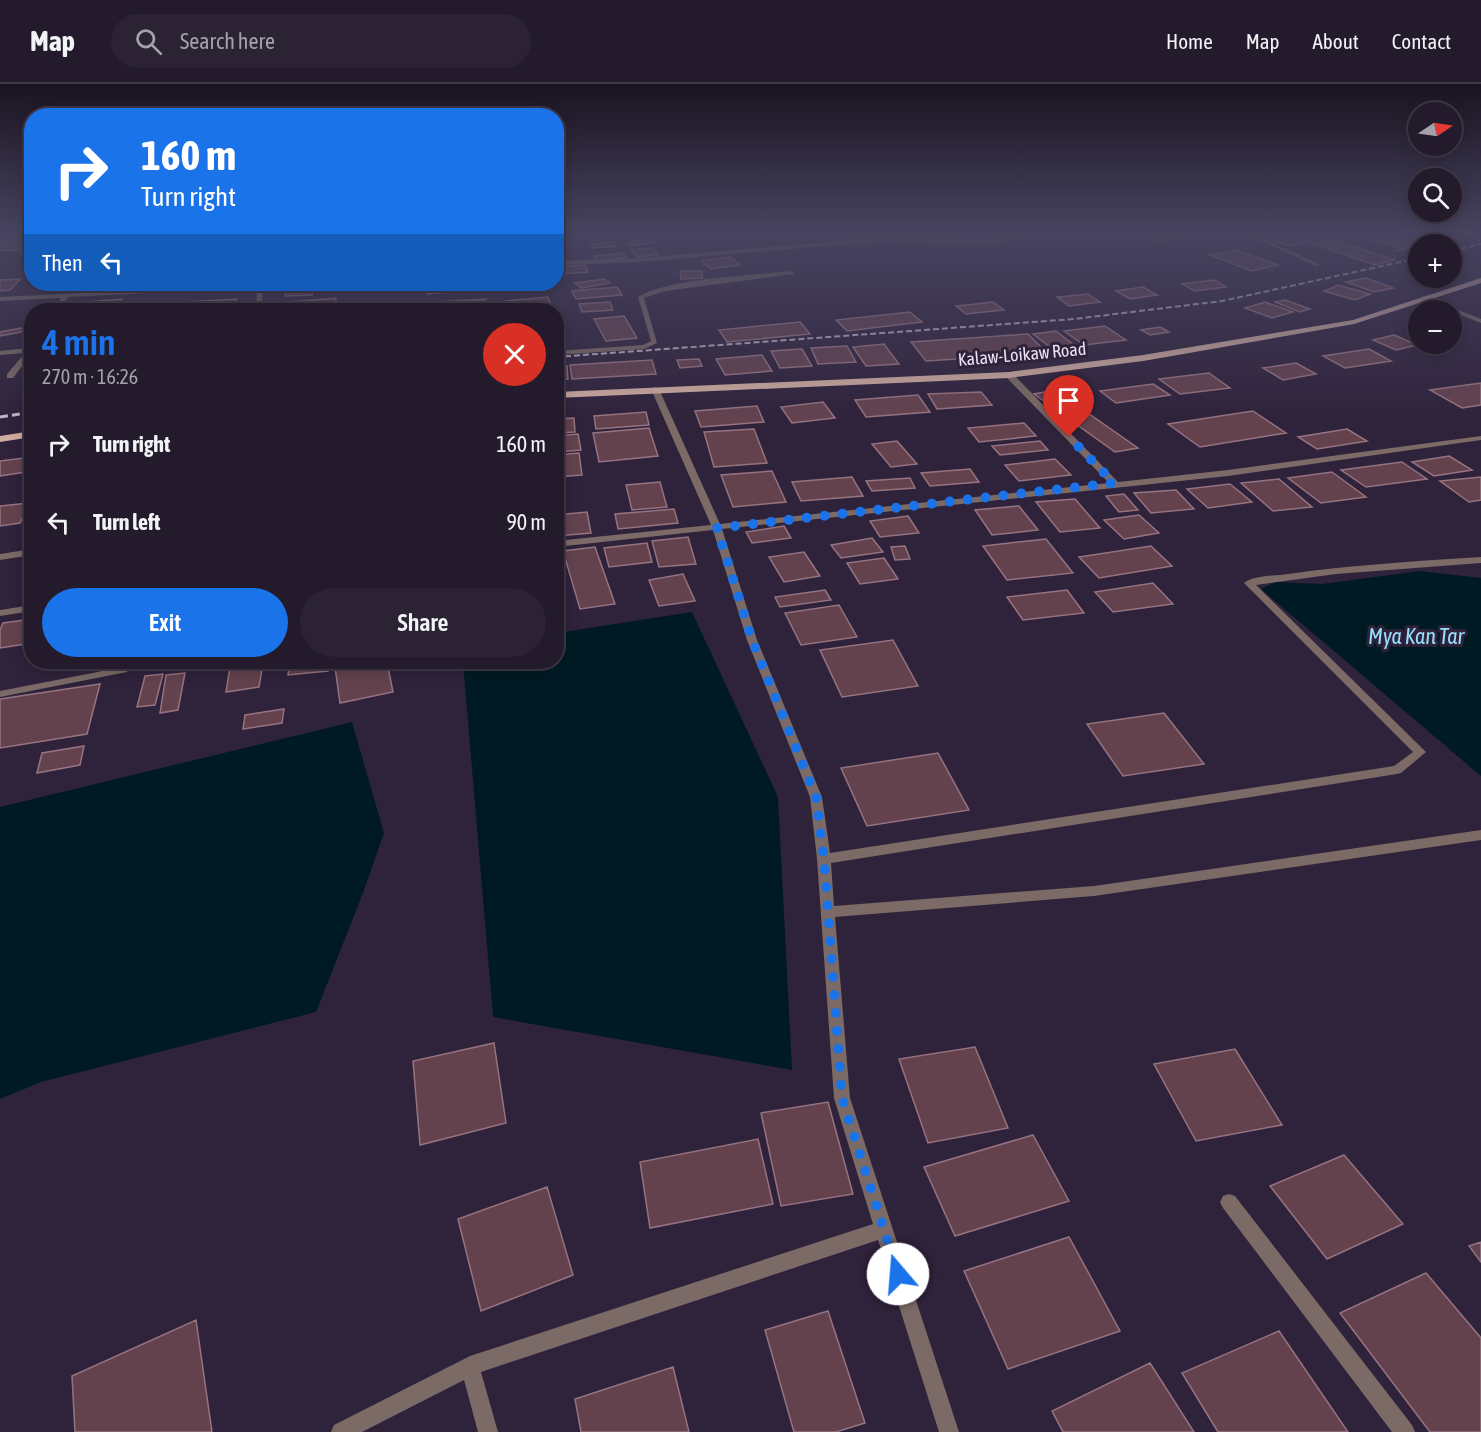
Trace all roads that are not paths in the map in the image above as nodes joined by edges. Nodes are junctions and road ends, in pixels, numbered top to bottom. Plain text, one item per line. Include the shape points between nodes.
1 (90, 294) edge
2 (650, 294) edge
3 (1436, 294) edge
4 (66, 295) junction
5 (1423, 298) junction
6 (0, 299) edge
7 (485, 299) dead end
8 (61, 303) edge
9 (428, 303) edge
10 (1481, 321) edge
11 (24, 350) edge
12 (564, 352) edge
13 (0, 353) edge
14 (24, 358) edge
15 (1009, 375) junction
16 (10, 376) dead end
17 (655, 389) junction
18 (564, 395) edge
19 (24, 436) edge
20 (1481, 438) edge
21 (0, 440) edge
22 (1114, 483) junction
23 (717, 528) junction
24 (564, 543) edge
25 (24, 553) edge
26 (0, 557) edge
27 (1481, 560) edge
28 (24, 609) edge
29 (0, 613) edge
30 (123, 670) dead end
31 (0, 694) edge
32 (1481, 835) edge
33 (824, 859) junction
34 (828, 912) junction
35 (1229, 1202) dead end
36 (884, 1229) junction
37 (470, 1366) junction
38 (341, 1432) edge
39 (488, 1432) edge
40 (949, 1432) edge
41 (1405, 1432) edge

1 - 4 street
2 - 12 street via 641,297 655,342 644,347
3 - 5 main road, Kalaw-Loikaw Road
4 - 6 street
4 - 8 street
5 - 10 street
5 - 15 main road, Kalaw-Loikaw Road via 1354,322 1143,358
7 - 9 street
11 - 13 street
14 - 16 street
15 - 17 main road, Kalaw-Loikaw Road
15 - 22 street
17 - 18 main road, Kalaw-Loikaw Road
17 - 23 street
19 - 21 main road
20 - 22 street via 1228,473
22 - 23 street
23 - 24 street
23 - 33 street via 752,640 816,797
25 - 26 street
27 - 33 street via 1373,567 1249,583 1420,752 1398,770
28 - 29 street
30 - 31 street
32 - 34 street via 1094,891
33 - 34 street
34 - 36 street via 842,1098
35 - 41 street
36 - 37 street
36 - 40 street
37 - 38 street
37 - 39 street

